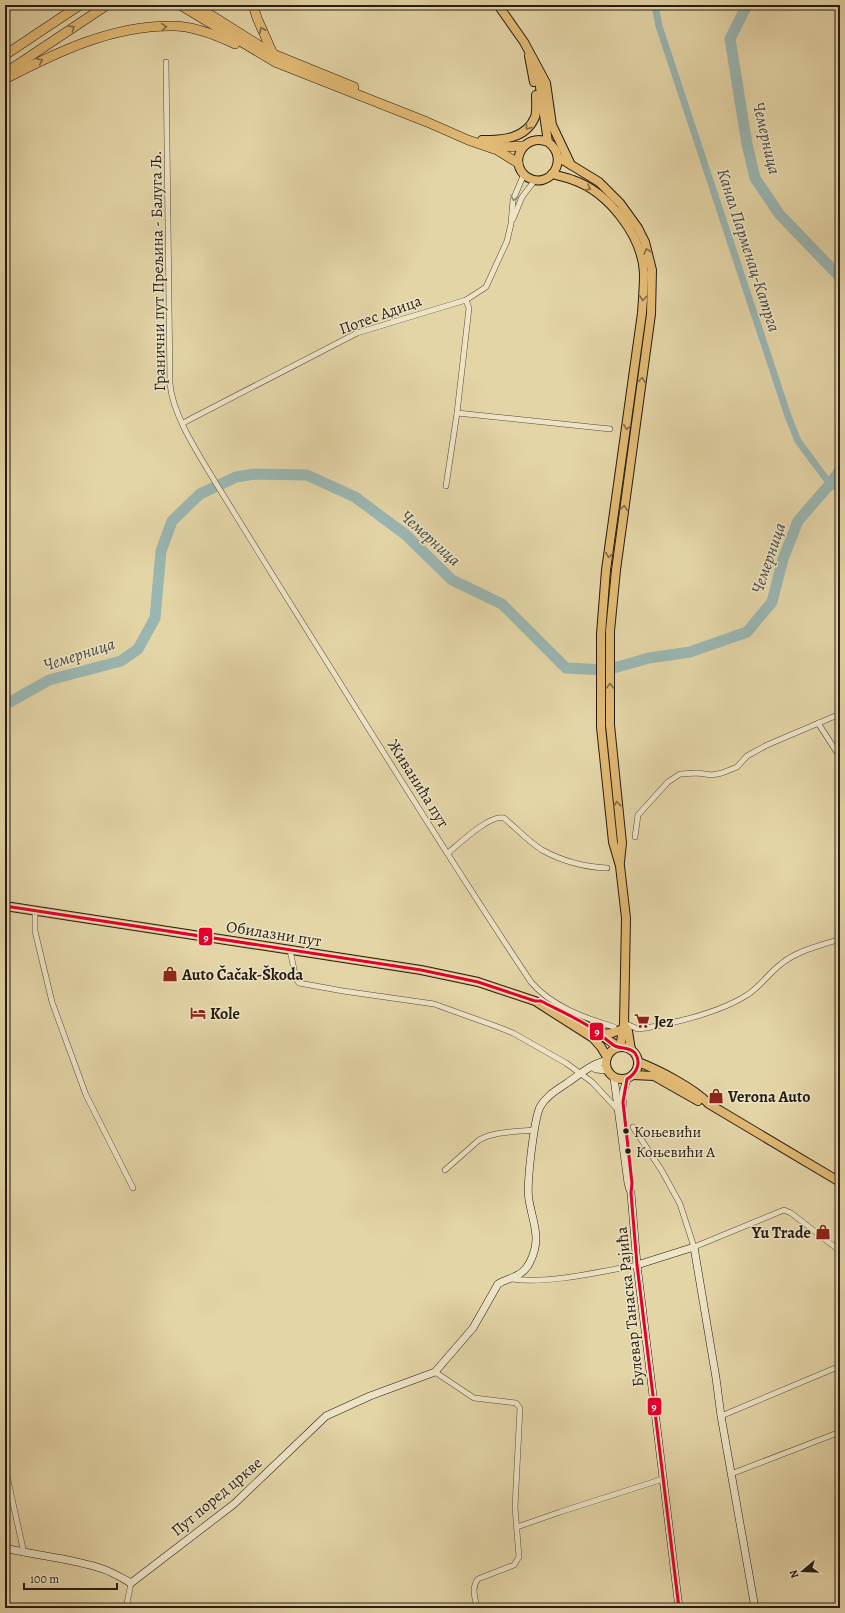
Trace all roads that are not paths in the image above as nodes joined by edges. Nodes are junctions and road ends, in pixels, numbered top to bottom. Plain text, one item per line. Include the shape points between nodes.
1 (80, 5) edge
2 (107, 5) edge
3 (195, 5) edge
4 (253, 5) edge
5 (498, 5) edge
6 (181, 6) edge
7 (27, 40) junction
8 (5, 48) edge
9 (528, 49) junction
10 (5, 55) edge
11 (274, 58) junction
12 (166, 62) dead end
13 (537, 67) junction
14 (5, 73) edge
15 (5, 79) edge
16 (542, 111) junction
17 (482, 140) junction
18 (536, 140) junction
19 (548, 142) junction
20 (524, 146) junction
21 (558, 157) junction
22 (518, 162) junction
23 (571, 165) junction
24 (524, 174) junction
25 (552, 174) junction
26 (535, 180) junction
27 (511, 224) junction
28 (466, 300) junction
29 (457, 413) junction
30 (183, 423) junction
31 (610, 429) dead end
32 (446, 486) dead end
33 (236, 517) joint
34 (840, 714) edge
35 (818, 723) junction
36 (840, 757) edge
37 (635, 837) dead end
38 (448, 853) junction
39 (620, 866) junction
40 (607, 868) dead end
41 (5, 906) edge
42 (35, 910) junction
43 (840, 939) edge
44 (290, 950) junction
45 (541, 1000) junction
46 (623, 1026) junction
47 (614, 1028) dead end
48 (600, 1034) junction
49 (619, 1047) junction
50 (631, 1050) junction
51 (606, 1059) junction
52 (638, 1062) junction
53 (592, 1067) junction
54 (607, 1070) junction
55 (580, 1073) junction
56 (630, 1077) junction
57 (614, 1078) junction
58 (709, 1104) junction
59 (622, 1113) junction
60 (633, 1127) dead end
61 (534, 1130) junction
62 (445, 1170) dead end
63 (840, 1182) edge
64 (133, 1188) dead end
65 (694, 1247) junction
66 (840, 1251) edge
67 (637, 1265) junction
68 (512, 1279) junction
69 (840, 1366) edge
70 (435, 1372) junction
71 (721, 1416) junction
72 (840, 1432) edge
73 (5, 1466) edge
74 (731, 1474) junction
75 (663, 1478) junction
76 (517, 1527) junction
77 (5, 1548) edge
78 (24, 1553) junction
79 (131, 1583) junction
80 (126, 1608) edge
81 (477, 1608) edge
82 (679, 1608) edge
83 (755, 1608) edge

1 - 7 highway
14 -> 2 highway
3 - 11 highway
11 -> 4 highway
5 - 9 main road
6 - 11 highway
7 - 8 highway
7 - 10 highway
9 - 13 main road
9 -> 17 main road via 536,86 536,116 527,130 520,135
15 -> 11 highway via 68,48 102,37 137,29 173,26 223,38
11 - 17 highway
11 - 22 highway via 497,150
12 - 30 street, Гранични пут Прељина - Балуга Љ. via 170,384 173,400
13 - 16 main road
13 - 23 main road via 546,83 552,125
16 - 18 main road via 541,128
16 - 19 main road
17 - 20 highway via 501,147
18 - 19 main road
18 - 20 main road
19 - 21 main road via 555,148
20 - 22 main road
21 - 23 main road
21 - 25 main road via 557,167
22 - 24 main road
39 -> 23 main road via 622,842 610,725 610,631 651,314 652,270 645,242 620,203 599,182
24 - 26 main road
24 -> 27 street via 513,200
25 - 26 main road via 544,179
25 -> 39 main road via 574,180 610,204 621,216 634,239 644,272 642,313 606,570 601,634 601,727 612,842
26 - 27 street via 522,197
27 - 28 street, Потес Адица via 500,258 486,287
28 - 29 street via 468,308
28 - 30 street, Потес Адица via 357,333
29 - 31 street
29 - 32 street
30 - 33 street, Гранични пут Прељина - Балуга Љ.
33 - 38 street, Живанића пут
34 - 35 street
35 - 36 street
35 - 37 street via 767,745 747,756 737,767 722,773 680,774 668,782 638,814
38 - 40 street via 482,825 500,817 542,850 573,863
38 - 45 street, Живанића пут via 537,988
39 - 46 main road via 626,918
41 - 42 main road, Обилазни пут
42 - 44 main road, Обилазни пут
42 - 64 street via 35,931 52,1002 86,1095
43 - 46 street via 794,955 747,995 710,1013 646,1028
44 - 45 main road, Обилазни пут via 460,977
44 - 55 street via 299,983 434,1004 513,1033
45 - 47 street, Живанића пут
45 - 48 main road
45 - 51 main road via 599,1043
46 - 48 main road via 612,1033
46 - 49 main road
46 - 50 main road via 628,1031
48 - 49 main road
49 - 50 main road
49 - 51 main road
50 - 52 main road via 637,1056
51 - 53 street, Пут поред цркве
51 - 54 main road
52 - 56 main road via 637,1070
52 - 58 main road via 661,1072
53 - 54 street
53 - 55 street, Пут поред цркве
54 - 57 main road
55 - 59 street
55 - 61 street, Пут поред цркве via 546,1098 540,1108
56 - 57 main road via 622,1080
56 - 58 main road via 654,1076 702,1103
56 - 59 street via 623,1098
57 - 59 street
58 - 63 main road
59 - 67 street, Булевар Танаска Рајића via 632,1183 630,1193
60 - 65 street via 680,1204
61 - 62 street via 484,1137
61 - 68 street, Пут поред цркве via 528,1192 537,1235 530,1262
65 - 66 street via 784,1210
65 - 67 street
65 - 71 street
67 - 68 street via 527,1281
67 - 75 street, Булевар Танаска Рајића
68 - 70 street, Пут поред цркве via 498,1284 473,1328
69 - 71 street
70 - 76 street via 474,1398 519,1405 515,1507
70 - 79 street, Пут поред цркве via 370,1396 326,1416 234,1504
71 - 74 street
72 - 74 street
73 - 78 street
74 - 83 street
75 - 76 street
75 - 82 street, Булевар Танаска Рајића
76 - 81 street via 518,1561 478,1579 473,1590
77 - 78 street
78 - 79 street via 104,1569
79 - 80 street

